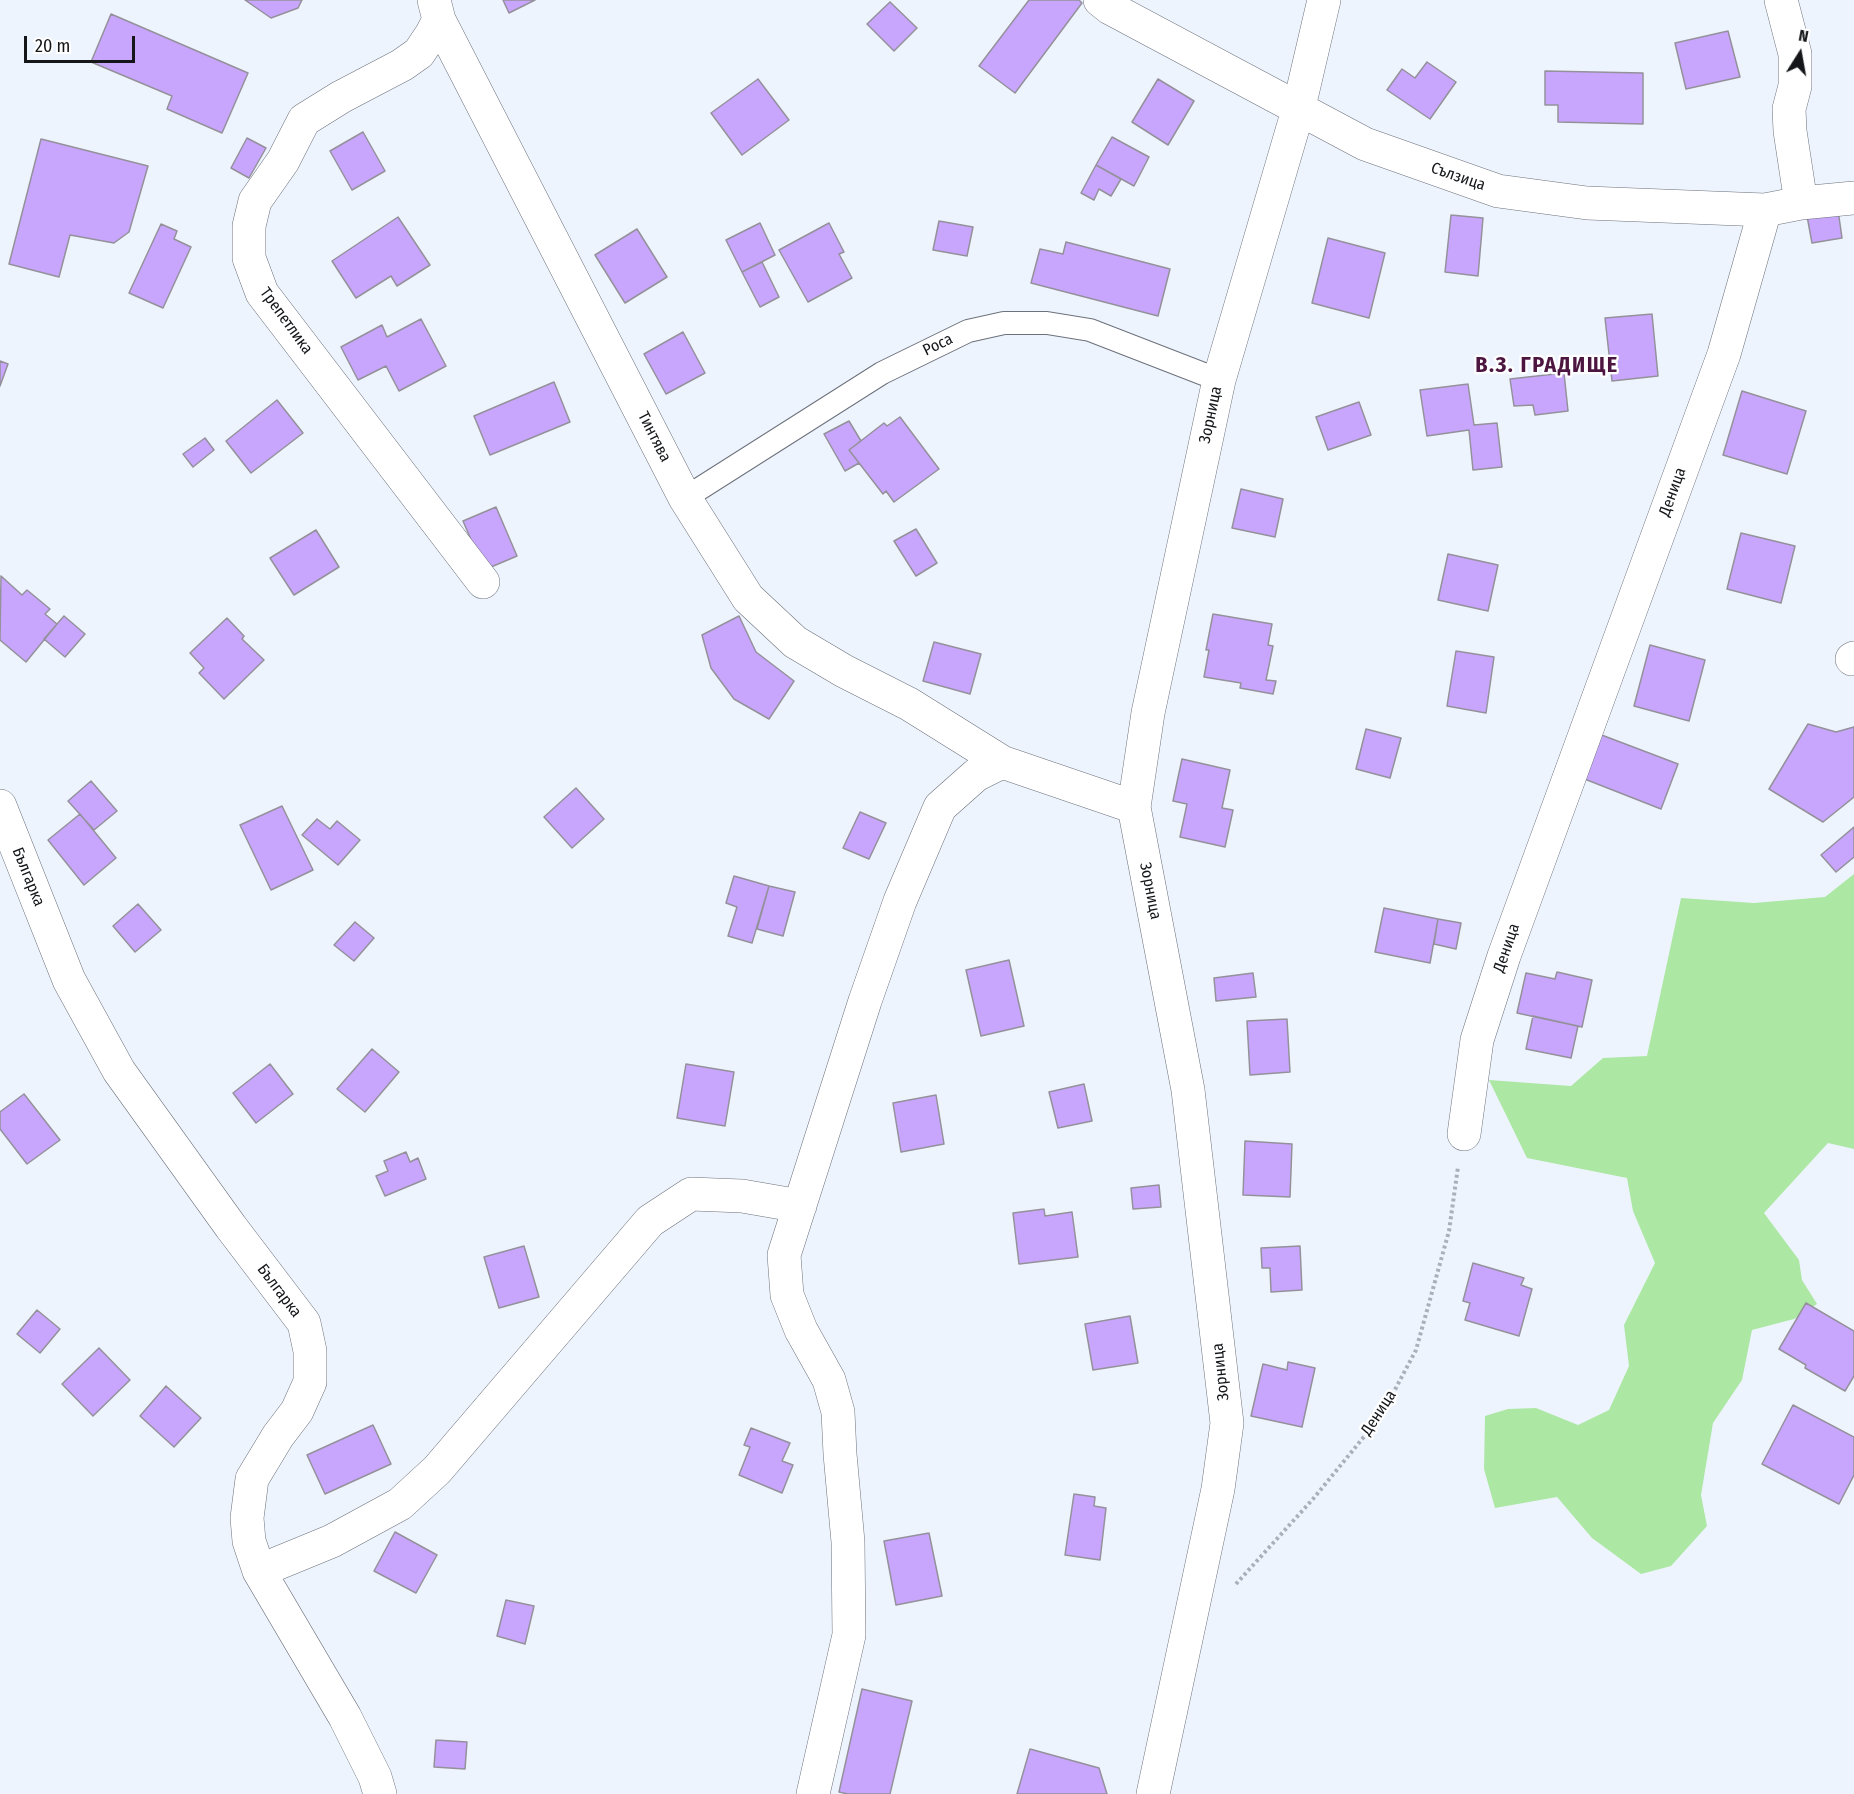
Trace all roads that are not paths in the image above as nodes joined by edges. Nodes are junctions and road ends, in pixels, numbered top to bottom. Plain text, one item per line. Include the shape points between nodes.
1 (1100, 0) edge
2 (1324, 0) edge
3 (1781, 0) edge
4 (436, 10) edge
5 (1299, 107) junction
6 (1854, 198) edge
7 (1801, 203) junction
8 (1765, 210) junction
9 (1219, 380) junction
10 (685, 498) junction
11 (483, 582) dead end
12 (1002, 762) junction
13 (0, 807) edge
14 (1134, 807) junction
15 (1464, 1134) road end
16 (800, 1206) junction
17 (259, 1571) junction
18 (380, 1794) edge
19 (813, 1794) edge
20 (1153, 1794) edge

1 - 5 street, Сълзица
2 - 5 street, Зорница
3 - 7 street via 1795,54 1795,86 1789,109
4 - 10 street, Тинтява
4 - 11 street, Трепетлика via 431,35 419,53 304,120 283,161 255,201 249,226 249,258 262,293
5 - 8 street, Сълзица via 1365,144 1498,191 1587,203
5 - 9 street, Зорница
6 - 7 street, Сълзица
7 - 8 street, Сълзица
8 - 15 street, Деница via 1724,354 1504,956 1477,1040
9 - 10 lane, Роса via 1090,330 1004,322 968,331 882,373
9 - 14 street, Зорница via 1148,713
10 - 12 street, Тинтява via 748,598 795,642 909,704
12 - 14 street, Тинтява
12 - 16 street via 976,775 940,807 896,912
13 - 17 street, Българка via 69,980 119,1071 304,1323 310,1351 310,1382 297,1411 252,1479 247,1518 249,1541
14 - 20 street, Зорница via 1188,1090 1227,1423 1218,1489
16 - 17 street via 742,1196 691,1194 650,1221 463,1441 400,1504 332,1541
16 - 19 street via 784,1255 787,1295 801,1330 830,1380 838,1413 848,1542 849,1635
17 - 18 street, Българка via 345,1717

